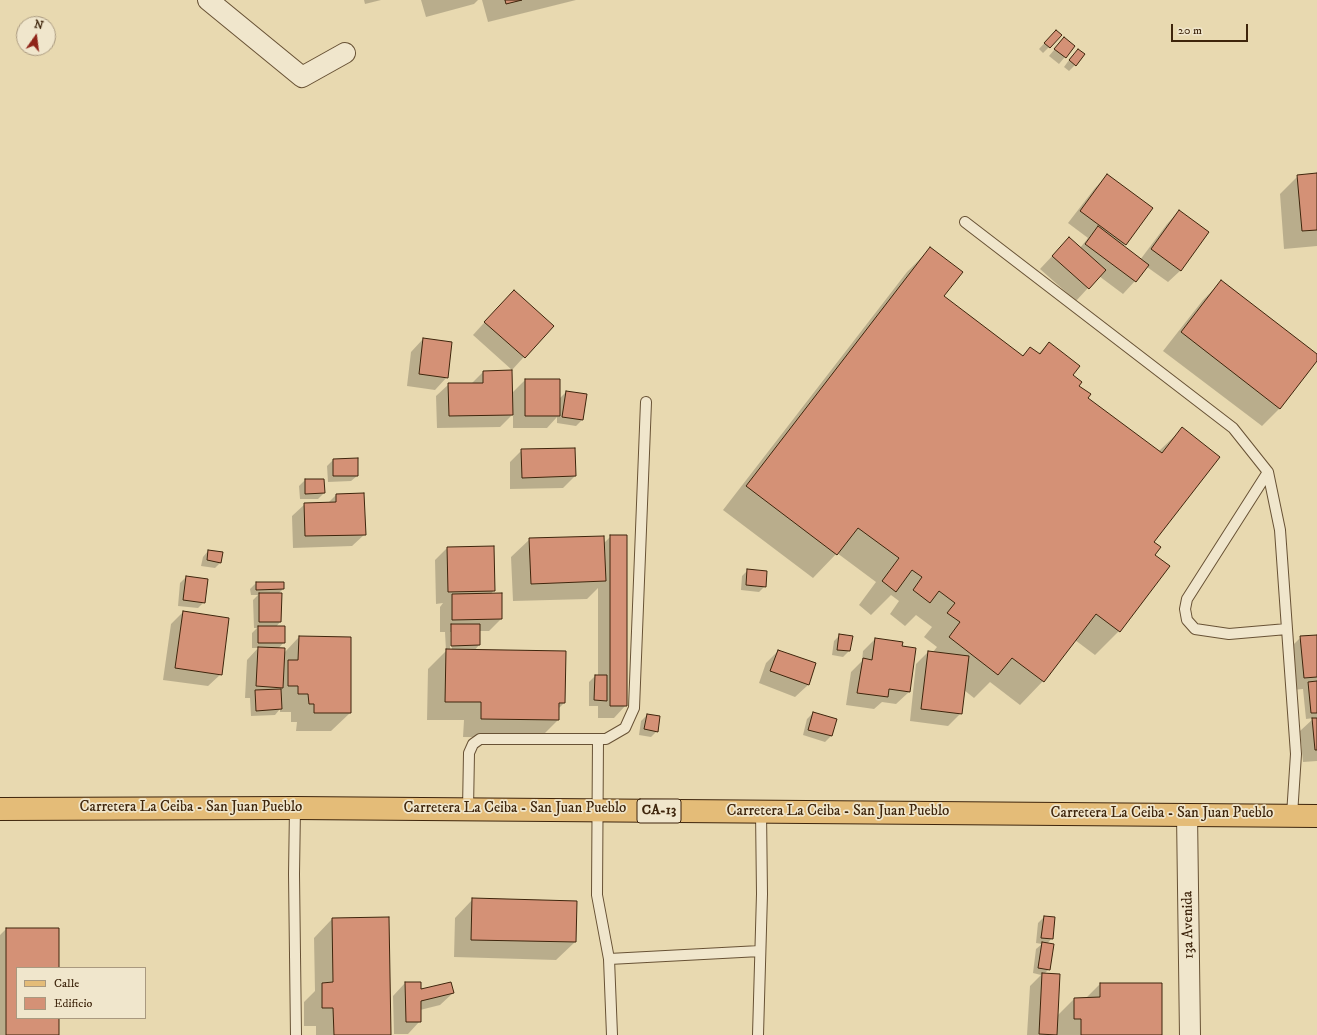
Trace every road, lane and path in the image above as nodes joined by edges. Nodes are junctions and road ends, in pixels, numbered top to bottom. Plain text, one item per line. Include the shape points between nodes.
1 (208, 0) edge
2 (345, 53) dead end
3 (965, 222) dead end
4 (646, 402) dead end
5 (1268, 472) junction
6 (1288, 629) junction
7 (598, 739) junction
8 (295, 808) junction
9 (0, 809) edge
10 (468, 809) junction
11 (597, 810) junction
12 (761, 811) junction
13 (1187, 814) junction
14 (1292, 815) junction
15 (1317, 816) edge
16 (760, 951) junction
17 (609, 959) junction
18 (296, 1035) edge
19 (612, 1035) edge
20 (758, 1035) edge
21 (1190, 1035) edge

1 - 2 street via 302,77
3 - 5 lane via 1233,428
4 - 7 lane via 634,708 625,728 606,739
5 - 6 lane via 1280,530
5 - 6 lane via 1187,599 1185,609 1187,620 1195,630 1229,634
6 - 14 lane via 1296,754
7 - 10 lane via 480,739 473,744 469,752
7 - 11 lane
8 - 9 main road, Carretera La Ceiba - San Juan Pueblo / CA-13
8 - 10 main road, Carretera La Ceiba - San Juan Pueblo / CA-13
8 - 18 lane
10 - 11 main road, Carretera La Ceiba - San Juan Pueblo / CA-13
11 - 12 main road, Carretera La Ceiba - San Juan Pueblo / CA-13
11 - 17 lane via 597,895
12 - 13 main road, Carretera La Ceiba - San Juan Pueblo / CA-13
12 - 16 lane
13 - 14 main road, Carretera La Ceiba - San Juan Pueblo / CA-13
13 - 21 street, 13a Avenida
14 - 15 main road, Carretera La Ceiba - San Juan Pueblo / CA-13
16 - 17 lane
16 - 20 lane
17 - 19 lane

